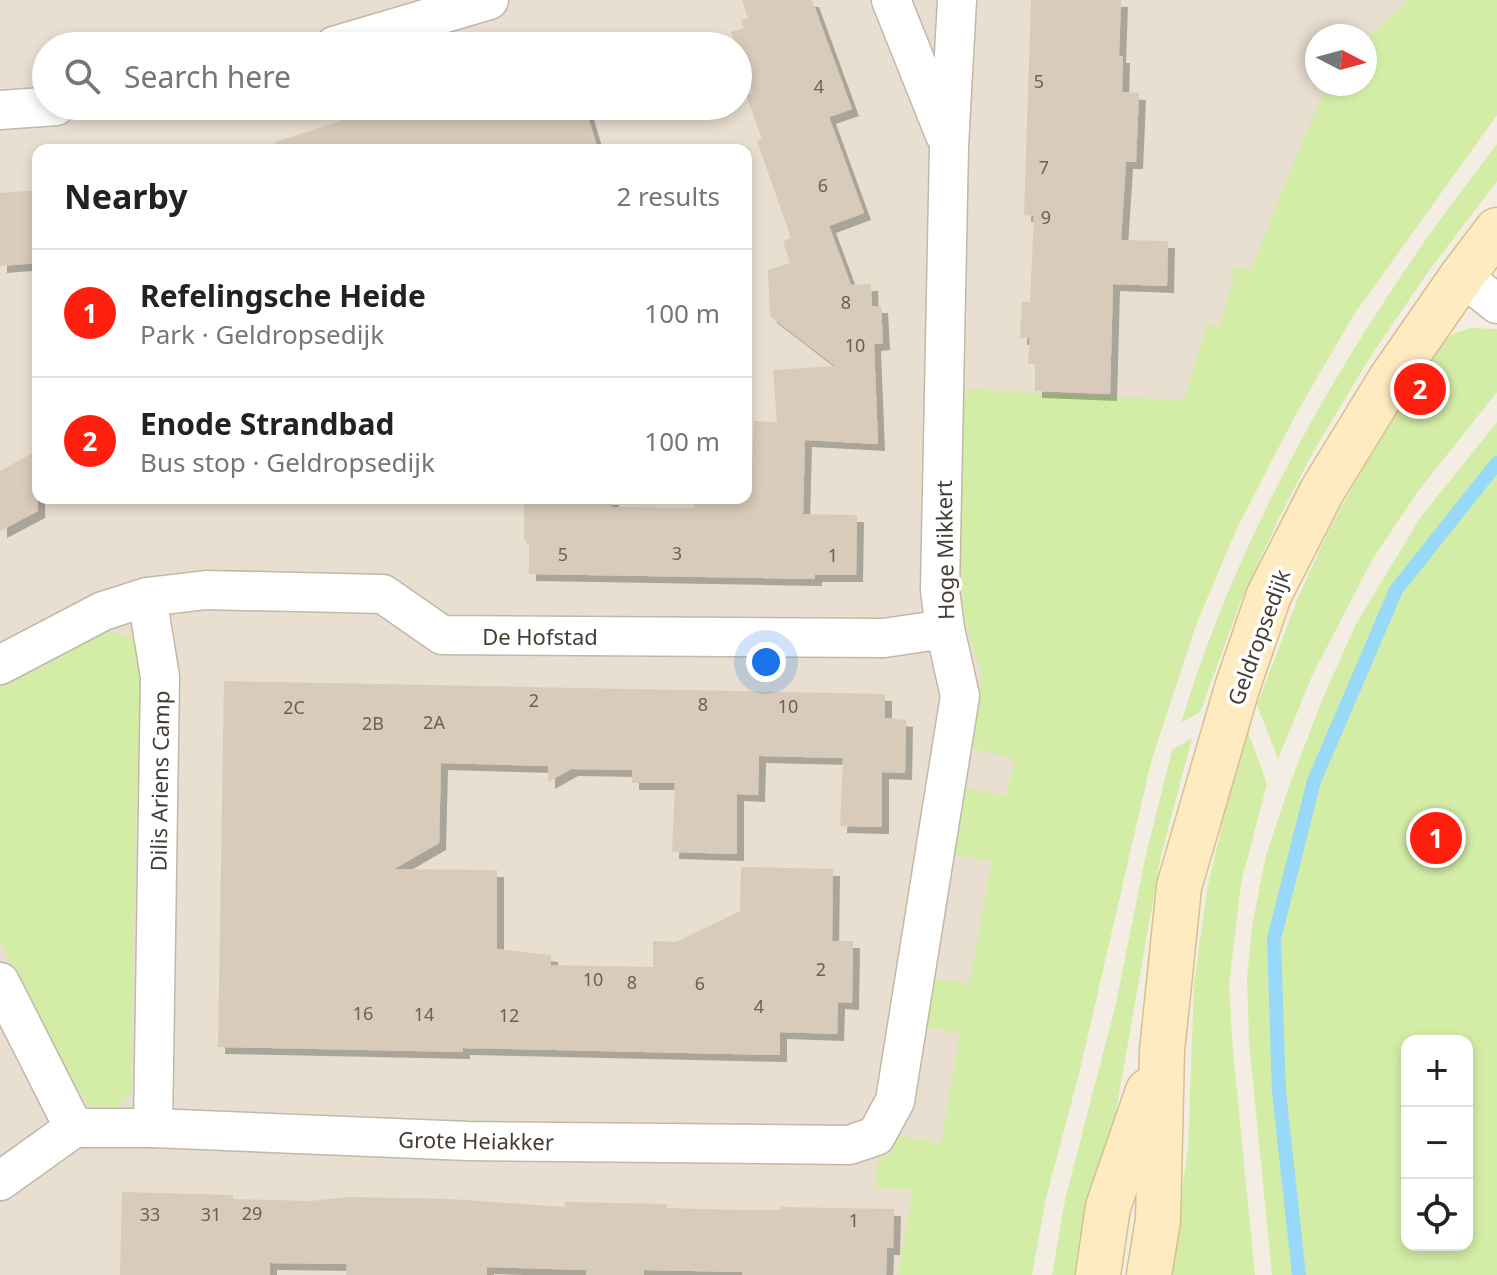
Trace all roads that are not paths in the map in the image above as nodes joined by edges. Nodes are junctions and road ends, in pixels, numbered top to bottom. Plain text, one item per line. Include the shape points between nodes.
1 (489, 0) edge
2 (891, 0) edge
3 (957, 0) edge
4 (381, 32) edge
5 (32, 108) edge
6 (0, 110) edge
7 (949, 146) junction
8 (1497, 230) edge
9 (1462, 276) junction
10 (1497, 304) edge
11 (147, 597) junction
12 (945, 629) junction
13 (0, 665) edge
14 (0, 982) edge
15 (1162, 1051) junction
16 (74, 1128) junction
17 (153, 1128) junction
18 (876, 1136) joint
19 (0, 1181) edge
20 (1098, 1275) edge
21 (1149, 1275) edge

1 - 4 street
2 - 7 street, Hoge Mikkert
3 - 7 street, Hoge Mikkert
5 - 6 street
7 - 12 street, Hoge Mikkert via 940,590
8 - 9 street, Geldropsedijk
9 - 10 street
9 - 15 street, Geldropsedijk via 1322,491 1269,595 1179,887
11 - 12 street, De Hofstad via 206,590 383,594 442,635 884,638
11 - 13 street via 103,611
11 - 17 street, Dilis Ariens Camp via 160,677
12 - 18 street, Hoge Mikkert via 960,696 895,1101
14 - 16 street
15 - 20 street, Geldropsedijk via 1108,1207
15 - 21 street, Geldropsedijk via 1158,1220
16 - 17 street, Grote Heiakker
16 - 19 street
17 - 18 street, Grote Heiakker via 468,1141 849,1145

